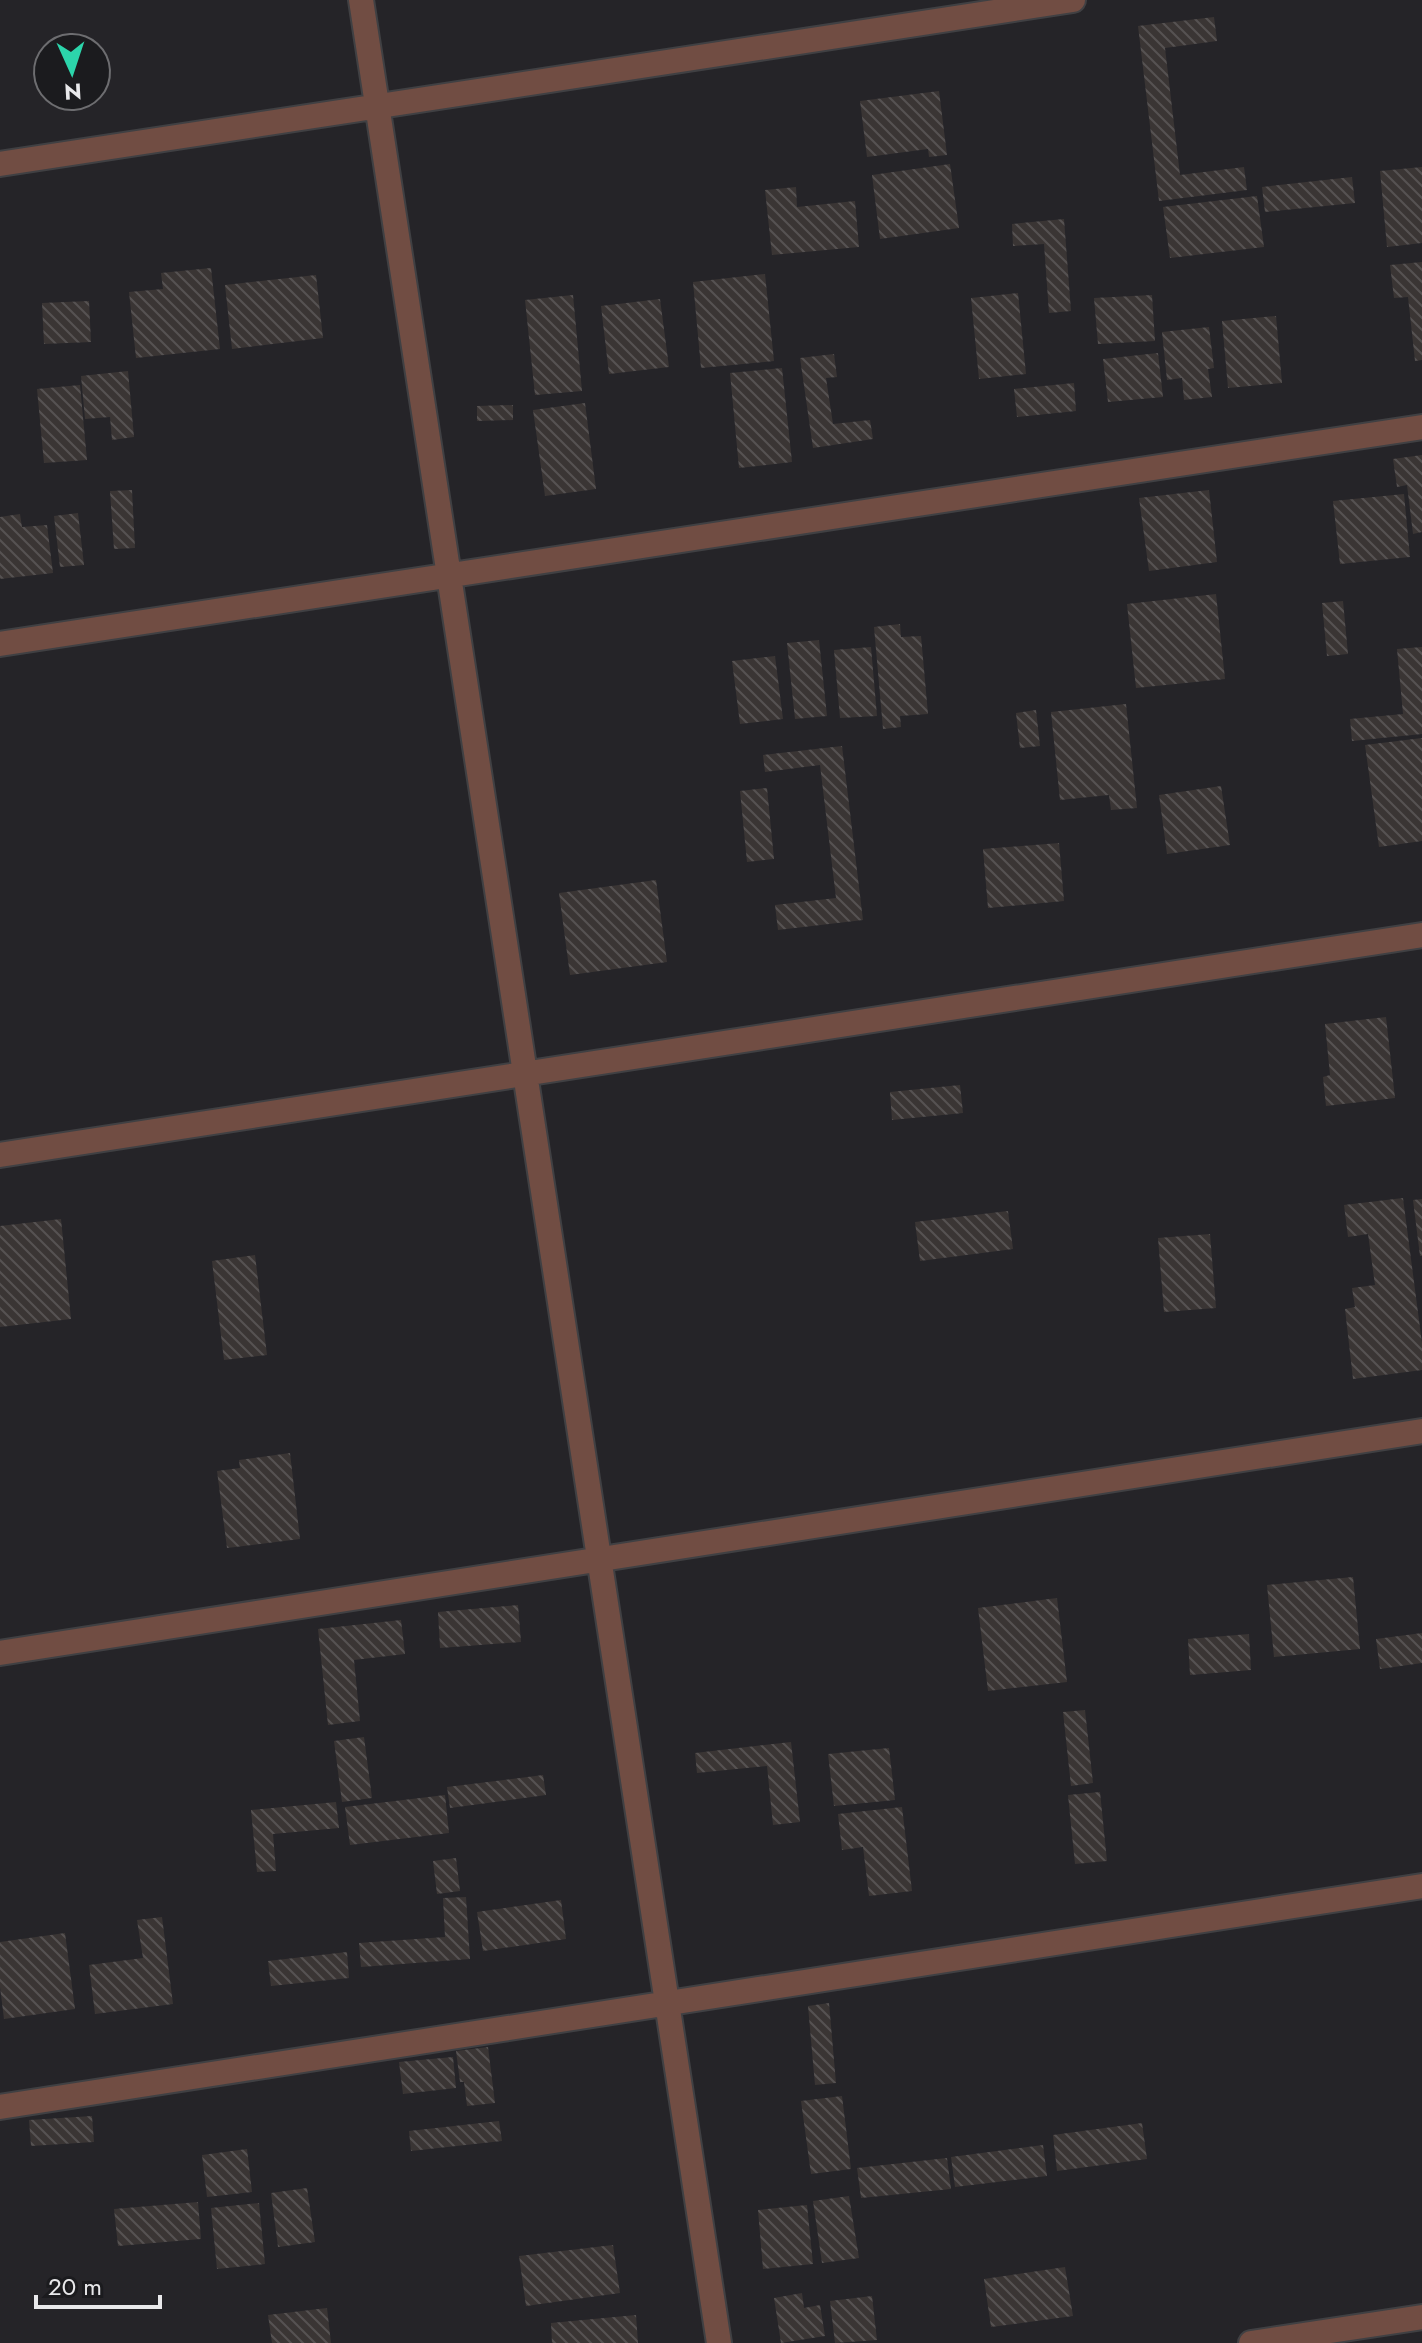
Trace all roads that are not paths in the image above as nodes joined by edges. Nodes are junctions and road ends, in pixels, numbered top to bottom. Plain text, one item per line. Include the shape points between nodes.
1 (361, 0) edge
2 (1073, 0) edge
3 (377, 107) junction
4 (0, 164) edge
5 (1422, 427) edge
6 (449, 576) junction
7 (0, 644) edge
8 (1422, 935) edge
9 (525, 1074) junction
10 (0, 1155) edge
11 (1422, 1431) edge
12 (599, 1560) junction
13 (0, 1653) edge
14 (1422, 1886) edge
15 (667, 2004) junction
16 (0, 2107) edge
17 (1422, 2317) edge
18 (719, 2343) edge
19 (1251, 2343) edge

1 - 3 street
2 - 3 street
3 - 4 street
3 - 6 street
5 - 6 street
6 - 7 street
6 - 9 street
8 - 9 street
9 - 10 street
9 - 12 street
11 - 12 street
12 - 13 street
12 - 15 street
14 - 15 street
15 - 16 street
15 - 18 street
17 - 19 street

